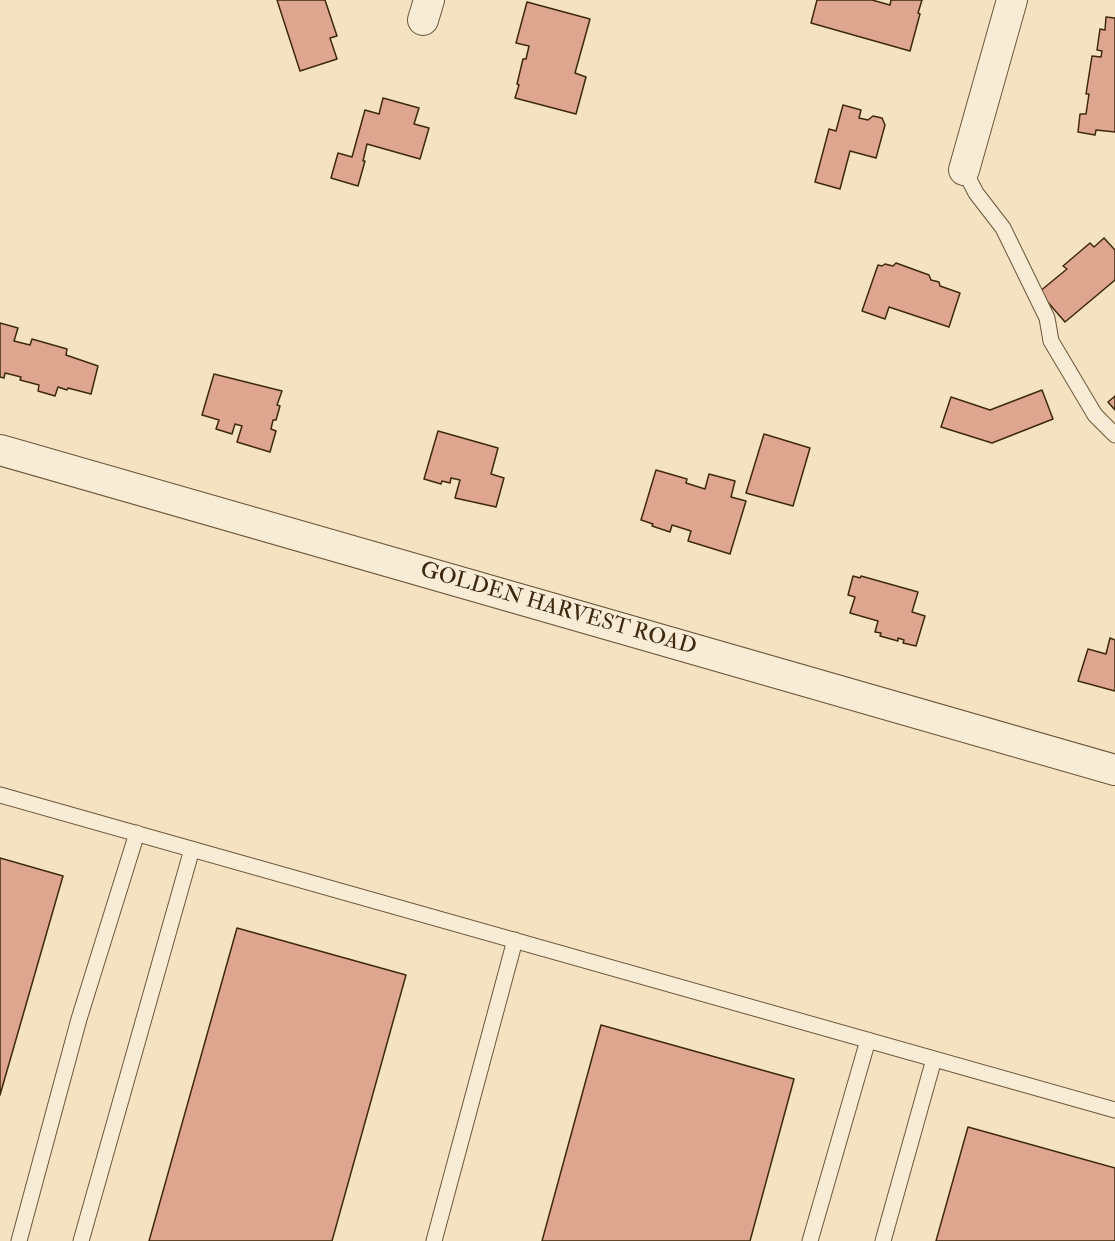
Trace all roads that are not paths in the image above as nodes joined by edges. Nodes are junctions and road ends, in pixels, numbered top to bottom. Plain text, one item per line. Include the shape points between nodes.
1 (1012, 0) edge
2 (964, 170) joint
3 (1115, 435) edge
4 (0, 450) edge
5 (1115, 770) edge
6 (0, 795) edge
7 (136, 833) junction
8 (192, 849) junction
9 (515, 940) junction
10 (868, 1040) junction
11 (934, 1059) junction
12 (1115, 1110) edge
13 (19, 1241) edge
14 (81, 1241) edge
15 (434, 1241) edge
16 (810, 1241) edge
17 (883, 1241) edge

1 - 2 street
2 - 3 lane via 1003,228 1047,318 1051,341 1095,415
4 - 5 street, GOLDEN HARVEST ROAD
6 - 7 lane
7 - 8 lane
7 - 13 lane via 79,1019
8 - 9 lane
8 - 14 lane
9 - 10 lane
9 - 15 lane
10 - 11 lane
10 - 16 lane
11 - 12 lane
11 - 17 lane

